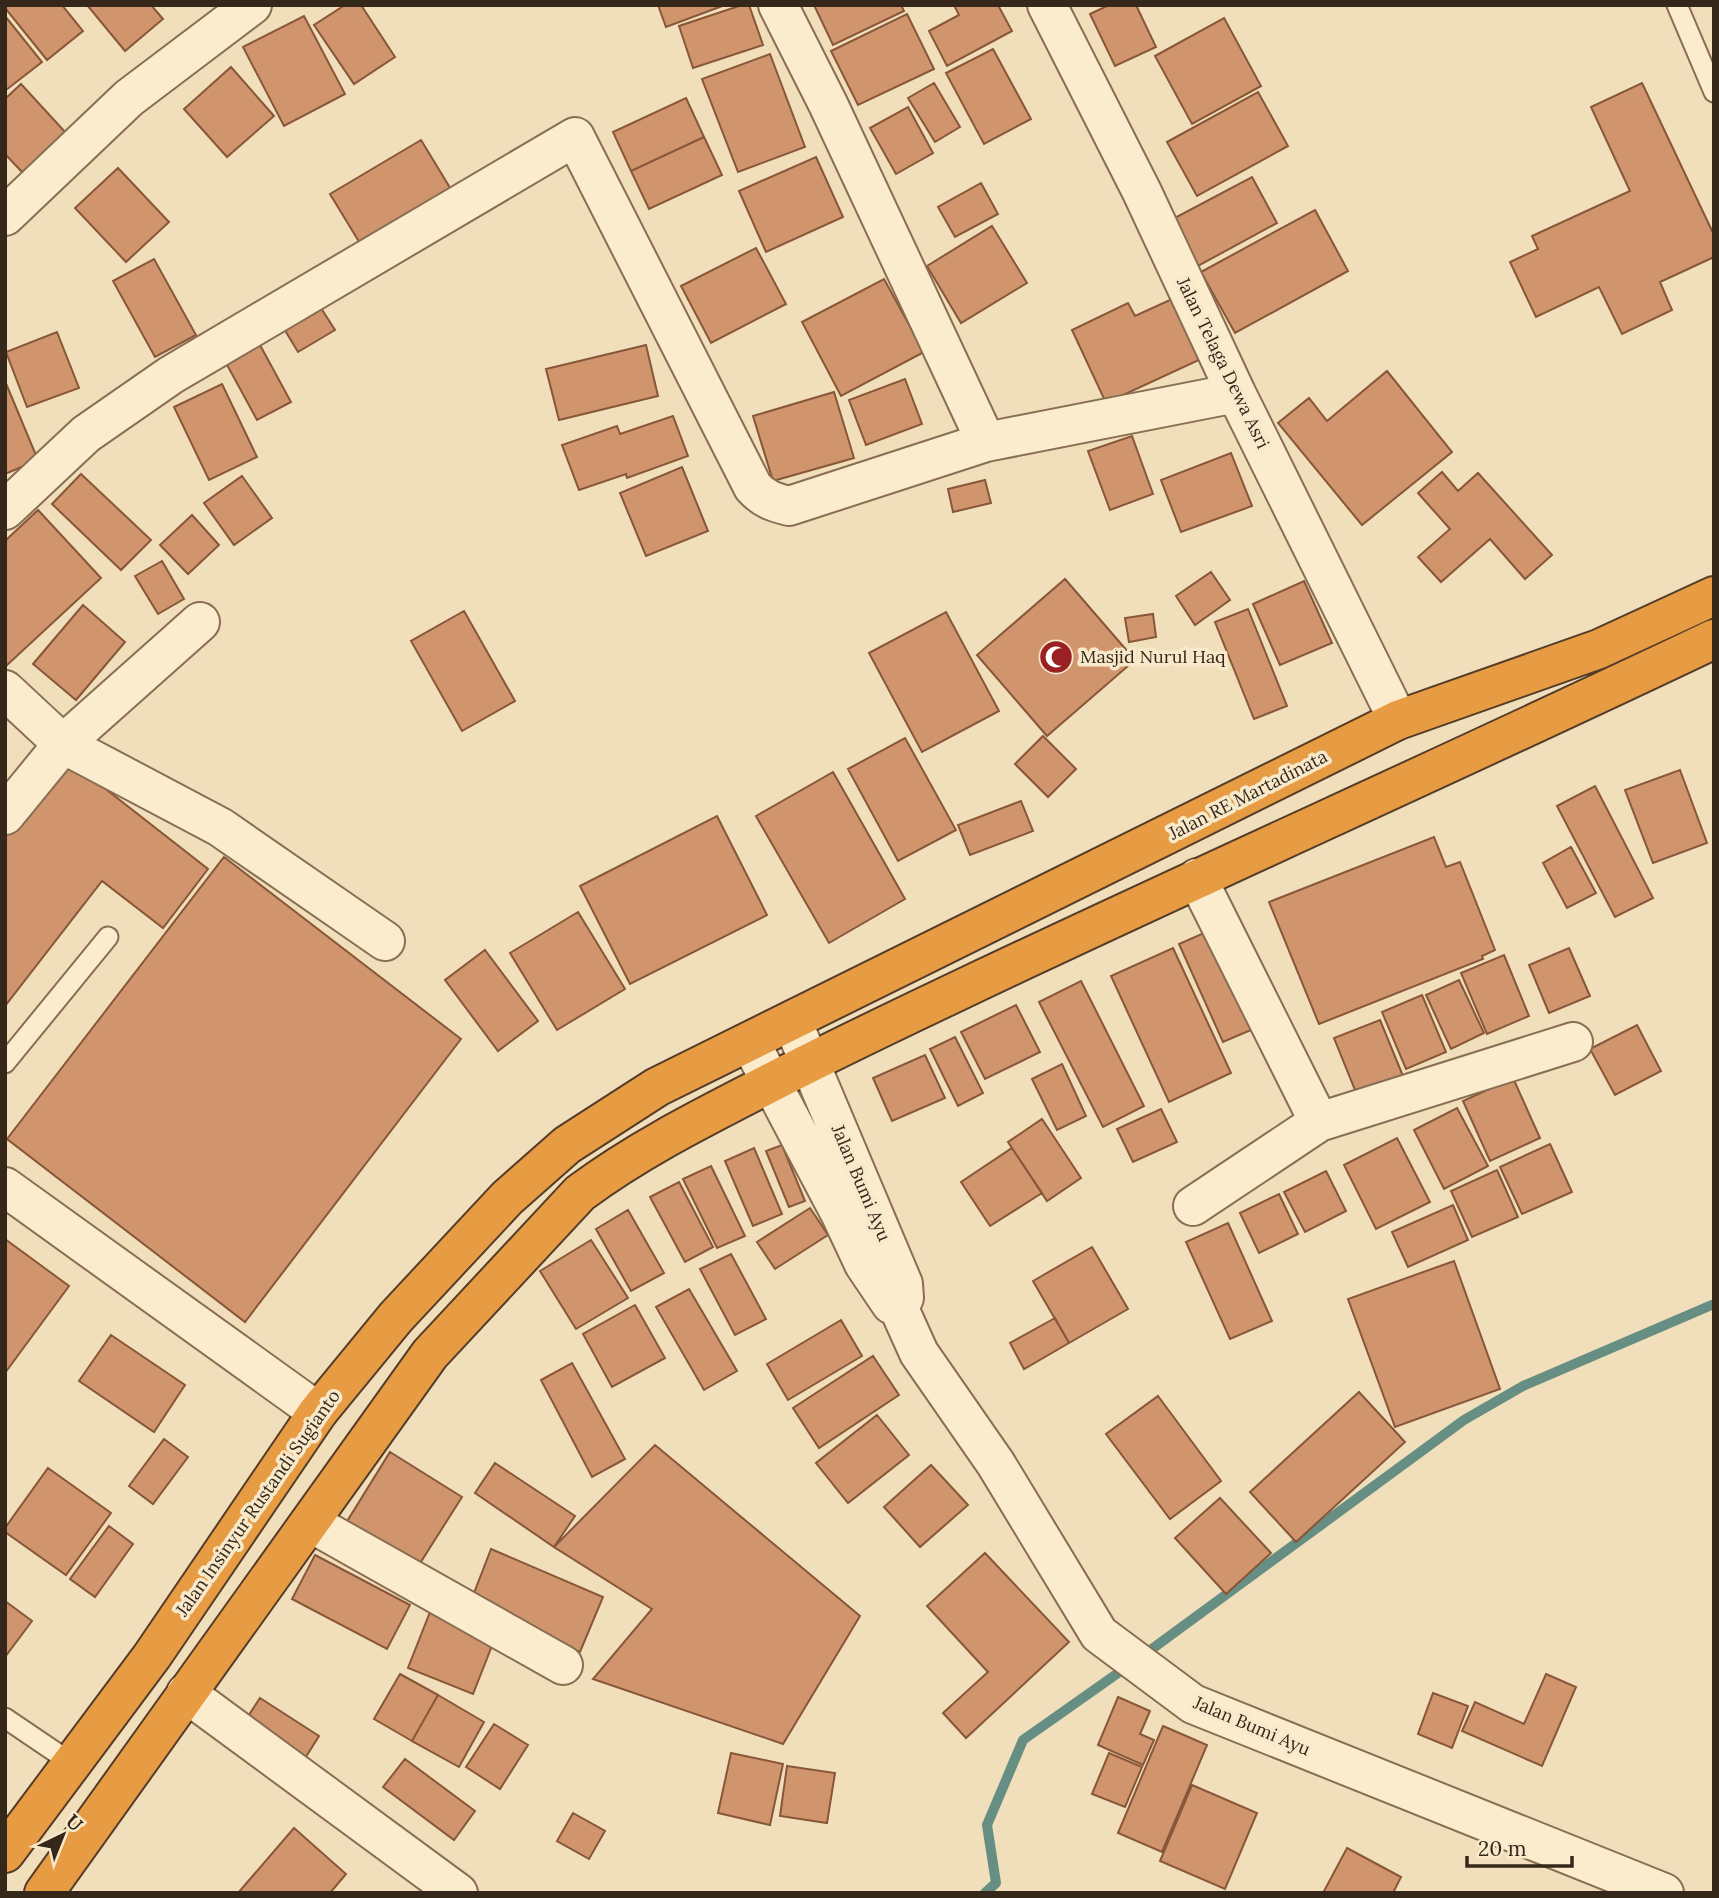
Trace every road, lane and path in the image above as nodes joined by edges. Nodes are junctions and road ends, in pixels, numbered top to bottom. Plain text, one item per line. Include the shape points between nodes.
1 (252, 5) edge
2 (778, 5) edge
3 (1047, 5) edge
4 (1677, 5) edge
5 (1714, 92) edge
6 (5, 216) edge
7 (1236, 393) junction
8 (986, 442) junction
9 (5, 510) edge
10 (1714, 596) edge
11 (200, 621) dead end
12 (1714, 639) edge
13 (5, 690) edge
14 (1398, 720) junction
15 (63, 744) junction
16 (5, 815) edge
17 (1197, 878) junction
18 (108, 937) dead end
19 (385, 941) dead end
20 (792, 1021) junction
21 (750, 1042) junction
22 (1573, 1042) dead end
23 (811, 1061) junction
24 (5, 1063) edge
25 (772, 1082) junction
26 (1319, 1122) junction
27 (5, 1187) edge
28 (1194, 1206) dead end
29 (893, 1303) junction
30 (318, 1412) junction
31 (311, 1523) junction
32 (563, 1665) dead end
33 (186, 1693) junction
34 (5, 1718) edge
35 (73, 1764) junction
36 (116, 1793) junction
37 (5, 1853) edge
38 (44, 1893) edge
39 (458, 1893) edge
40 (1664, 1893) edge

1 - 6 street via 129,98
2 - 8 street
3 - 7 street, Jalan Telaga Dewa Asri via 1142,192
4 - 5 lane
7 - 8 street
7 - 14 street, Jalan Telaga Dewa Asri
8 - 9 street via 789,506 763,498 753,487 575,137 171,375 86,434
10 - 14 highway, Jalan RE Martadinata via 1599,649
11 - 15 street
12 - 17 highway
13 - 15 street
14 - 20 highway, Jalan RE Martadinata
15 - 16 street
15 - 19 street via 220,827
17 - 23 highway
17 - 26 street
18 - 24 lane
20 - 21 highway, Jalan Insinyur Rustandi Sugianto
20 - 23 street
21 - 25 street
21 - 30 highway, Jalan Insinyur Rustandi Sugianto via 657,1087 567,1145 508,1198 396,1317
22 - 26 street
23 - 25 highway
23 - 29 street, Jalan Bumi Ayu via 903,1284 904,1298
25 - 29 street via 864,1264
25 - 31 highway via 608,1172 580,1193 430,1354
26 - 28 street
27 - 30 street
29 - 40 street, Jalan Bumi Ayu via 919,1353 996,1464 1100,1634 1193,1703
30 - 35 highway, Jalan Insinyur Rustandi Sugianto
31 - 32 street
31 - 33 highway
33 - 36 highway
33 - 39 street
34 - 35 lane
35 - 36 highway
35 - 37 highway, Jalan Insinyur Rustandi Sugianto
36 - 38 highway

